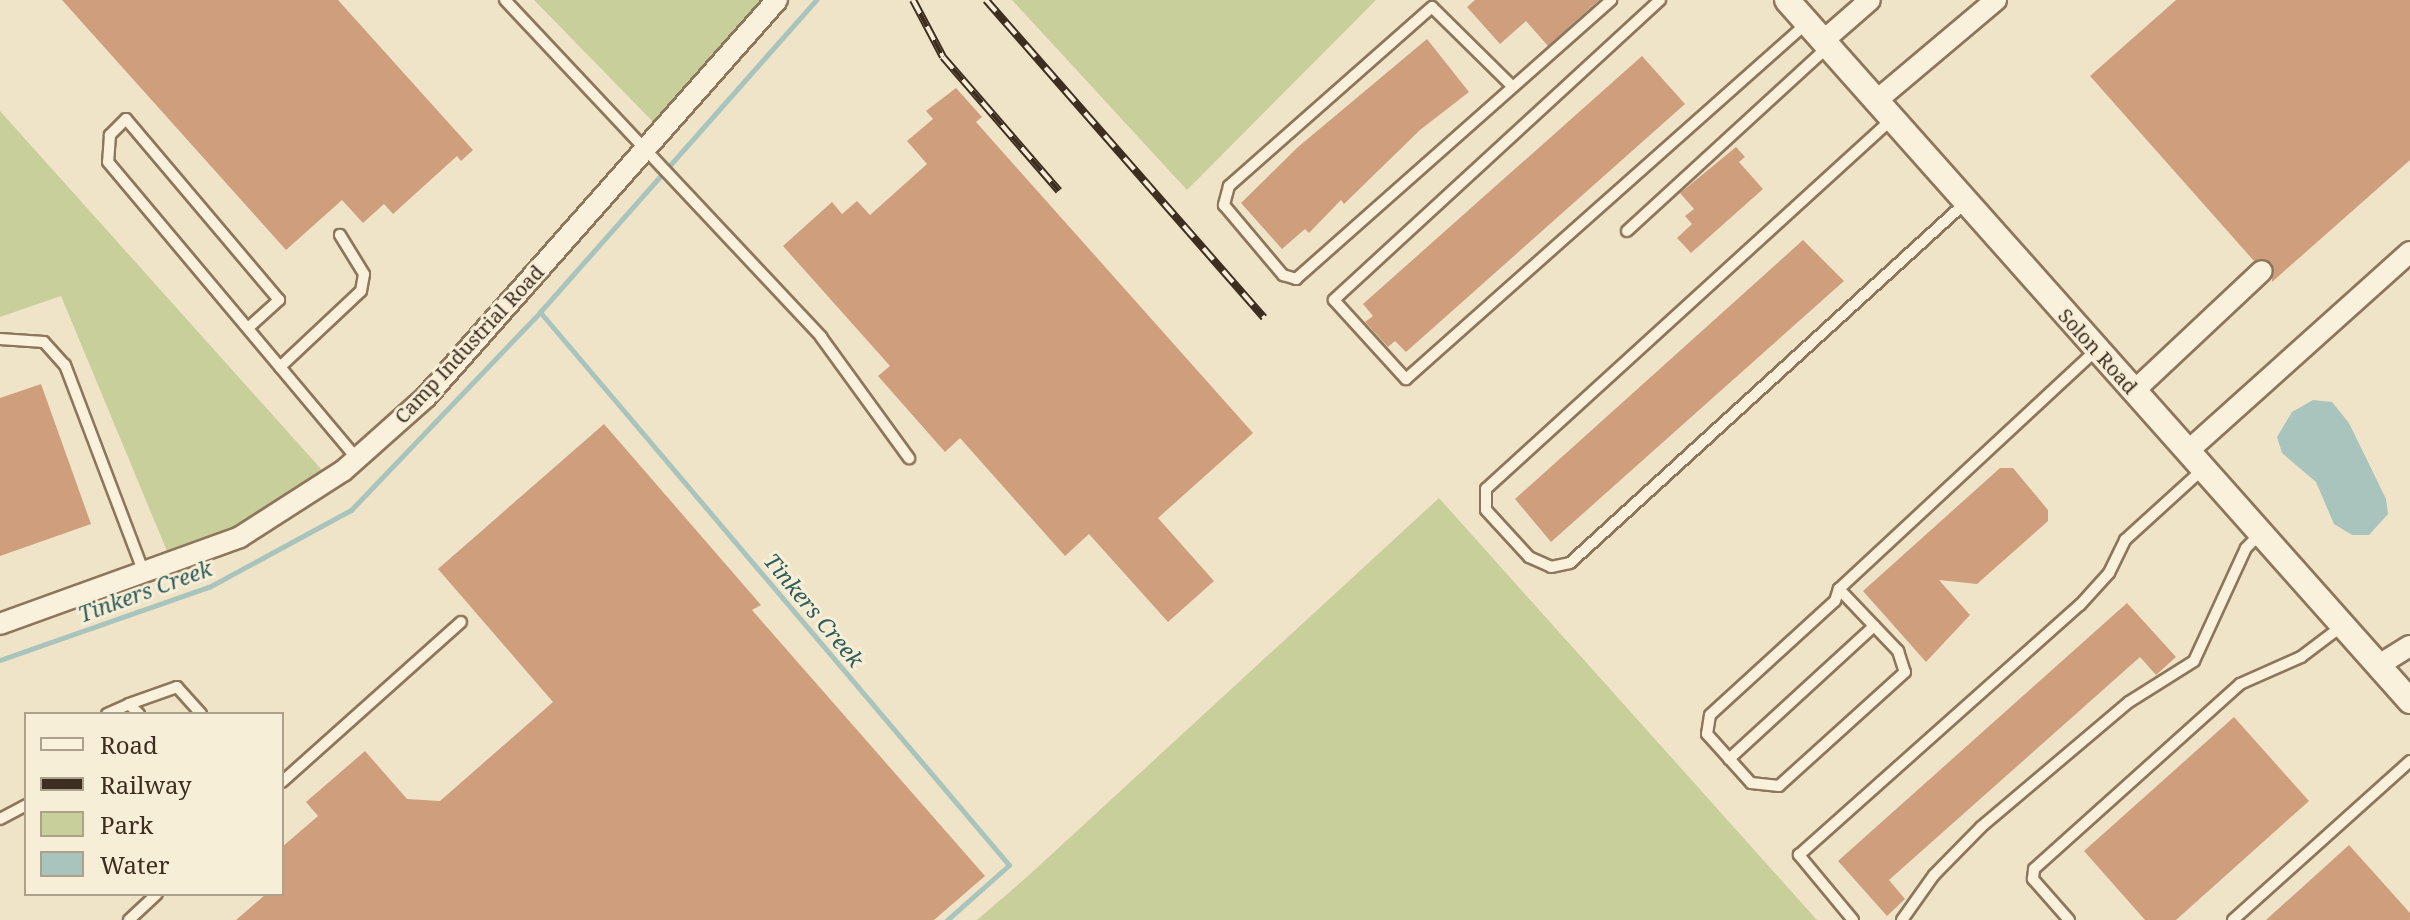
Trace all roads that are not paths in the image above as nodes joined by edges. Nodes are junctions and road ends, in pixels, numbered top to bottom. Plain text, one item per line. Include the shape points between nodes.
1 (505, 0) edge
2 (777, 0) edge
3 (1611, 0) edge
4 (1660, 0) edge
5 (1787, 0) edge
6 (1870, 0) edge
7 (1996, 0) edge
8 (1820, 37) junction
9 (1512, 86) junction
10 (1884, 110) junction
11 (645, 148) junction
12 (1967, 202) junction
13 (1627, 231) dead end
14 (340, 235) dead end
15 (2410, 252) edge
16 (2262, 271) dead end
17 (248, 328) junction
18 (0, 339) edge
19 (2097, 349) junction
20 (280, 367) junction
21 (2134, 391) junction
22 (909, 458) dead end
23 (357, 459) junction
24 (2196, 460) junction
25 (2260, 534) junction
26 (144, 573) junction
27 (1839, 589) junction
28 (461, 622) dead end
29 (0, 624) edge
30 (1874, 626) junction
31 (2342, 626) junction
32 (2410, 646) edge
33 (2379, 665) junction
34 (2410, 701) edge
35 (129, 704) junction
36 (111, 712) edge
37 (137, 712) edge
38 (199, 712) edge
39 (1729, 759) junction
40 (2410, 761) edge
41 (284, 780) edge
42 (24, 806) edge
43 (0, 819) edge
44 (155, 896) edge
45 (129, 920) edge
46 (1853, 920) edge
47 (1902, 920) edge
48 (2069, 920) edge
49 (2233, 920) edge

1 - 11 lane
2 - 11 street, Camp Industrial Road
3 - 9 lane
4 - 8 lane via 1334,300 1406,379
5 - 8 street, Solon Road
6 - 8 street
7 - 10 street
8 - 10 street, Solon Road
8 - 13 lane
9 - 9 lane via 1296,279 1283,275 1224,205 1229,186 1432,7
10 - 12 street, Solon Road
10 - 12 lane via 1486,489 1486,510 1529,557 1551,567 1570,563
11 - 22 lane via 821,337
11 - 23 street, Camp Industrial Road via 426,397
12 - 19 street, Solon Road
14 - 20 lane via 364,274 361,291
15 - 24 street
16 - 21 street
17 - 17 lane via 108,162 110,135 126,119 279,300
17 - 20 lane
18 - 26 lane via 44,342 65,365
19 - 21 street, Solon Road
19 - 27 lane
20 - 23 lane
21 - 24 street, Solon Road
23 - 26 street, Camp Industrial Road via 240,537
24 - 25 street, Solon Road
24 - 46 lane via 2131,533 2109,573 2080,605 1799,855
25 - 31 street, Solon Road
25 - 47 lane via 2241,556 2194,661 2162,686 2129,702 1981,827 1934,875
26 - 29 street, Camp Industrial Road
27 - 30 lane
27 - 39 lane via 1835,601 1706,720 1707,734
28 - 41 lane
30 - 39 lane
30 - 39 lane via 1903,657 1901,678 1779,786 1751,783
31 - 33 street, Solon Road
31 - 48 lane via 2301,657 2240,684 2034,869 2033,879
32 - 33 street
33 - 34 street, Solon Road
35 - 36 lane
35 - 37 lane
35 - 38 lane via 177,687
40 - 49 lane
42 - 43 lane
44 - 45 lane

